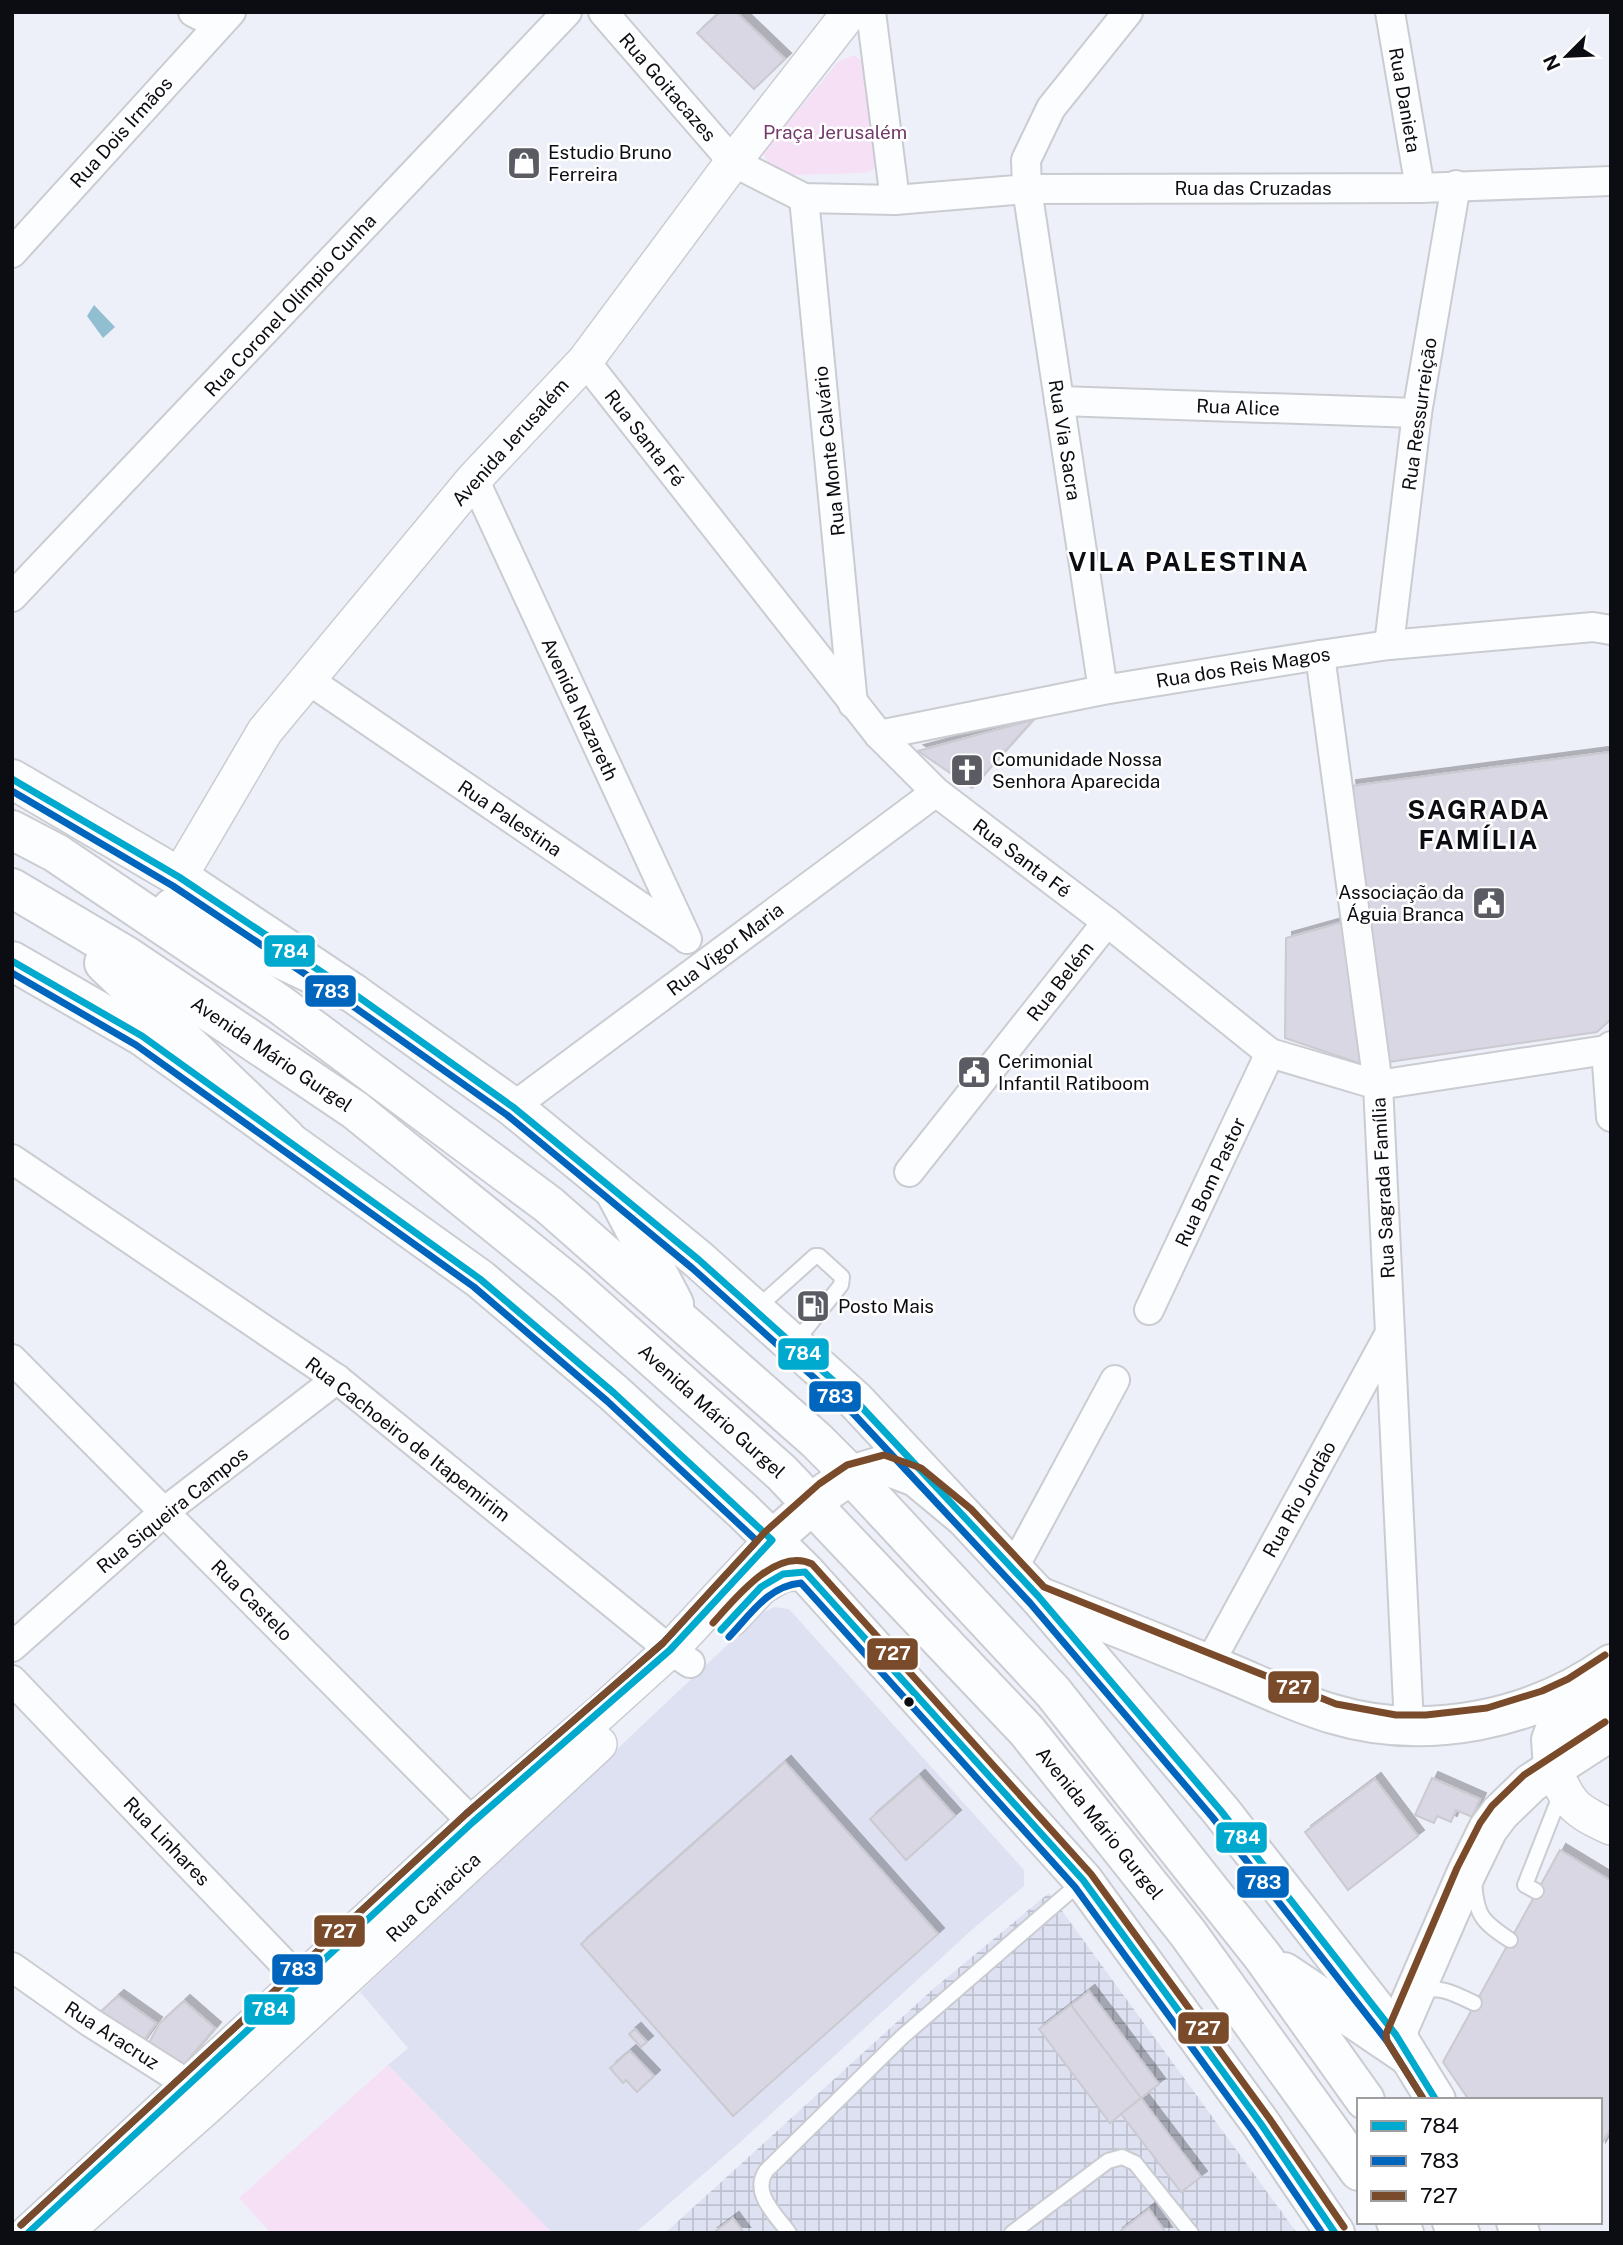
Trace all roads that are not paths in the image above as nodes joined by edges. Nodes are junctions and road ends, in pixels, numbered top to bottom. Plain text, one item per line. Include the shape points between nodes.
1 (567, 12) edge
2 (603, 12) edge
3 (850, 12) edge
4 (872, 12) edge
5 (1128, 12) edge
6 (1390, 12) edge
7 (214, 17) edge
8 (733, 162) junction
9 (1611, 180) edge
10 (1456, 185) junction
11 (1420, 188) junction
12 (1027, 189) junction
13 (804, 198) junction
14 (895, 200) junction
15 (12, 253) edge
16 (585, 361) junction
17 (1059, 401) junction
18 (1417, 413) junction
19 (474, 480) junction
20 (12, 597) edge
21 (1611, 630) edge
22 (1389, 645) junction
23 (1320, 654) junction
24 (307, 679) junction
25 (1104, 690) junction
26 (853, 704) junction
27 (879, 736) junction
28 (12, 779) edge
29 (936, 792) junction
30 (12, 830) edge
31 (56, 853) junction
32 (179, 877) junction
33 (28, 897) edge
34 (1107, 922) junction
35 (687, 939) junction
36 (712, 959) junction
37 (14, 964) edge
38 (353, 993) junction
39 (1608, 1048) edge
40 (1270, 1054) junction
41 (1378, 1085) junction
42 (513, 1107) junction
43 (1611, 1117) edge
44 (286, 1138) junction
45 (12, 1159) edge
46 (909, 1172) dead end
47 (614, 1190) junction
48 (755, 1310) junction
49 (1149, 1310) dead end
50 (685, 1325) junction
51 (1390, 1333) junction
52 (793, 1345) junction
53 (12, 1359) edge
54 (337, 1379) junction
55 (1115, 1380) dead end
56 (851, 1475) junction
57 (812, 1504) junction
58 (164, 1512) junction
59 (962, 1516) junction
60 (772, 1540) junction
61 (804, 1572) junction
62 (1026, 1582) junction
63 (12, 1647) edge
64 (680, 1656) junction
65 (1209, 1664) junction
66 (1611, 1664) edge
67 (12, 1680) edge
68 (1611, 1684) edge
69 (1409, 1725) junction
70 (1611, 1731) edge
71 (1558, 1778) junction
72 (1611, 1827) edge
73 (482, 1832) junction
74 (1478, 1847) junction
75 (1083, 1880) junction
76 (1536, 1891) dead end
77 (1510, 1940) dead end
78 (1263, 1958) junction
79 (12, 1967) edge
80 (310, 1991) junction
81 (1412, 1995) junction
82 (1474, 2003) dead end
83 (1401, 2045) junction
84 (201, 2093) junction
85 (1364, 2098) edge
86 (1435, 2098) edge
87 (1356, 2171) edge
88 (28, 2233) edge
89 (64, 2233) edge
90 (789, 2233) edge
91 (1012, 2233) edge
92 (1191, 2233) edge
93 (1335, 2233) edge

1 - 20 street, Rua Coronel Olímpio Cunha
2 - 8 street, Rua Goitacazes
3 - 8 street, Avenida Jerusalém
4 - 14 street
5 - 12 street, Rua Via Sacra via 1051,108 1026,160
6 - 11 street, Rua Danieta
7 - 15 street, Rua Dois Irmãos
8 - 13 street, Rua das Cruzadas
8 - 16 street, Avenida Jerusalém
9 - 10 street, Rua das Cruzadas
10 - 11 street, Rua das Cruzadas
10 - 18 street, Rua Ressurreição
11 - 12 street, Rua das Cruzadas
12 - 14 street, Rua das Cruzadas
12 - 17 street, Rua Via Sacra
13 - 14 street, Rua das Cruzadas
13 - 26 street, Rua Monte Calvário
16 - 19 street, Avenida Jerusalém
16 - 26 street, Rua Santa Fé
17 - 18 street, Rua Alice
17 - 25 street, Rua Via Sacra
18 - 22 street, Rua Ressurreição
19 - 24 street, Avenida Jerusalém
19 - 35 street, Avenida Nazareth
21 - 22 street, Rua dos Reis Magos via 1593,627
22 - 23 street, Rua dos Reis Magos
23 - 25 street, Rua dos Reis Magos
23 - 41 street, Rua Sagrada Família
24 - 32 street, Avenida Jerusalém via 265,730
24 - 35 street, Rua Palestina
25 - 27 street, Rua dos Reis Magos
26 - 27 street, Rua Santa Fé
27 - 29 street, Rua Santa Fé
28 - 32 main road
29 - 34 street, Rua Santa Fé
29 - 36 street, Rua Vigor Maria
30 - 31 main road
31 - 38 main road
31 - 50 main road via 278,1003 538,1197
32 - 38 main road
33 - 44 main road
33 - 57 main road, Avenida Mário Gurgel via 125,955 355,1110 571,1285 782,1472
34 - 40 street, Rua Santa Fé
34 - 46 street, Rua Belém
35 - 36 street, Rua Palestina
36 - 42 street, Rua Vigor Maria
37 - 44 main road via 142,1036
38 - 42 main road
39 - 41 street, Rua Santa Fé
39 - 43 street
40 - 41 street, Rua Santa Fé
40 - 49 street, Rua Bom Pastor
41 - 51 street, Rua Sagrada Família
42 - 47 main road
44 - 60 main road via 480,1279 614,1393
45 - 54 street, Rua Cachoeiro de Itapemirim
47 - 48 main road
47 - 50 main road
48 - 52 main road
48 - 52 lane via 810,1259 820,1256 843,1281
50 - 56 main road
51 - 65 street, Rua Rio Jordão
51 - 69 street, Rua Sagrada Família
52 - 59 main road via 856,1401
53 - 58 street, Rua Castelo
54 - 58 street, Rua Siqueira Campos
54 - 64 street, Rua Cachoeiro de Itapemirim
55 - 62 street
56 - 57 main road
56 - 59 main road via 884,1465 916,1477
56 - 78 main road via 1053,1692
57 - 60 main road
57 - 87 main road, Avenida Mário Gurgel via 1027,1731 1187,1932
58 - 63 street, Rua Siqueira Campos
58 - 73 street, Rua Castelo
59 - 62 main road
60 - 61 main road
60 - 64 street, Rua Cariacica
61 - 64 street, Rua Cariacica via 783,1574 761,1587
61 - 75 main road
62 - 65 main road
62 - 83 main road via 1221,1811
64 - 73 street, Rua Cariacica
65 - 69 main road via 1333,1714
66 - 69 main road via 1573,1688 1518,1711 1458,1723
67 - 80 street, Rua Linhares
68 - 71 main road via 1587,1708 1555,1729 1550,1740
70 - 71 main road
71 - 72 street via 1574,1807
71 - 74 main road via 1514,1798
71 - 76 lane via 1525,1885
73 - 80 street, Rua Cariacica
74 - 77 lane via 1474,1883 1479,1911 1487,1926
74 - 81 main road
75 - 90 lane via 902,2037 765,2171 762,2197
75 - 93 main road
78 - 83 main road
78 - 85 main road
79 - 84 street, Rua Aracruz
80 - 84 street, Rua Cariacica
81 - 82 lane via 1429,1988
81 - 83 main road
83 - 86 main road
84 - 88 street, Rua Cariacica
84 - 89 street, Rua Cariacica
91 - 92 lane via 1108,2161 1122,2157 1135,2163

